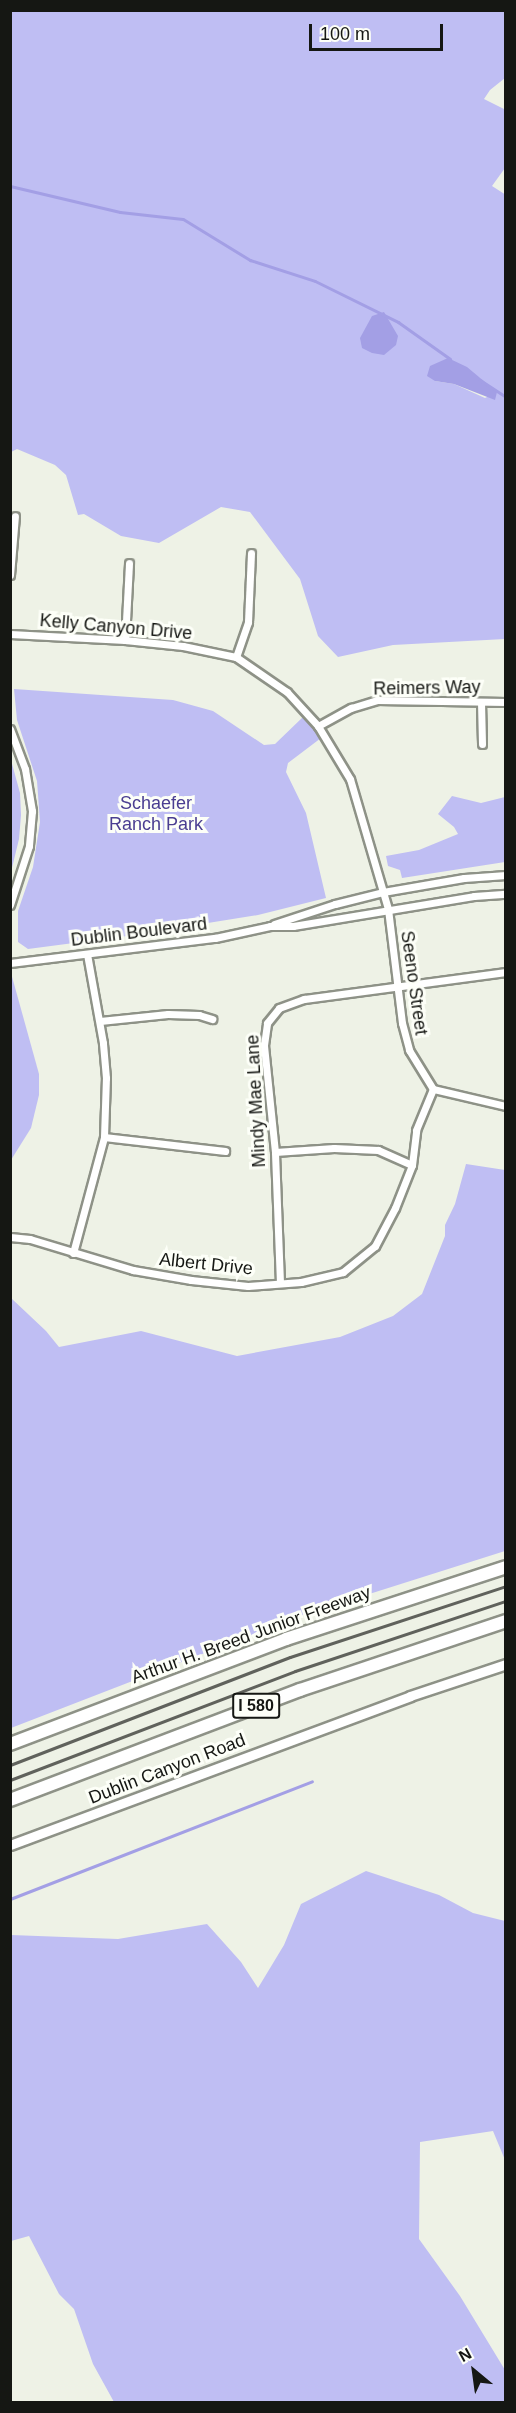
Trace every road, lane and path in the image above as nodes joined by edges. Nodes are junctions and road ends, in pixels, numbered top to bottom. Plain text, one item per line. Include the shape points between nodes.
1 (15, 516) dead end
2 (251, 553) dead end
3 (129, 563) dead end
4 (10, 575) edge
5 (10, 634) edge
6 (125, 640) junction
7 (236, 657) junction
8 (481, 702) junction
9 (506, 702) edge
10 (318, 726) junction
11 (10, 729) edge
12 (482, 744) dead end
13 (506, 875) edge
14 (384, 892) junction
15 (506, 894) edge
16 (10, 905) edge
17 (388, 909) junction
18 (270, 926) junction
19 (87, 954) junction
20 (10, 963) edge
21 (506, 972) edge
22 (399, 986) junction
23 (212, 1019) dead end
24 (100, 1021) junction
25 (433, 1089) junction
26 (506, 1106) edge
27 (104, 1137) junction
28 (225, 1151) dead end
29 (275, 1152) junction
30 (412, 1165) junction
31 (10, 1238) edge
32 (73, 1253) junction
33 (280, 1283) junction
34 (506, 1567) edge
35 (506, 1621) edge
36 (506, 1664) edge
37 (10, 1744) edge
38 (10, 1800) edge
39 (10, 1845) edge

1 - 4 street
2 - 7 street via 248,622
3 - 6 street
5 - 6 street, Kelly Canyon Drive
6 - 7 street, Kelly Canyon Drive
7 - 10 street, Kelly Canyon Drive via 287,692
8 - 9 street, Reimers Way
8 - 10 street, Reimers Way via 377,700 351,708
8 - 12 street
10 - 14 street, Kelly Canyon Drive via 350,779
11 - 16 street via 25,769 32,811 29,846
13 - 14 street, Dublin Boulevard
14 - 17 street, Kelly Canyon Drive
14 - 18 street, Dublin Boulevard
15 - 17 street, Dublin Boulevard
17 - 18 street, Dublin Boulevard via 304,925
17 - 22 street, Seeno Street
18 - 19 street, Dublin Boulevard via 215,938
19 - 20 street, Dublin Boulevard
19 - 24 street
21 - 22 street, Mindy Mae Lane
22 - 25 street, Seeno Street via 409,1050
22 - 29 street, Mindy Mae Lane via 304,999 279,1008 267,1023 264,1045
23 - 24 street via 199,1014 168,1014
24 - 27 street via 106,1078
25 - 26 street
25 - 30 street, Albert Drive via 416,1130
27 - 28 street
27 - 32 street
29 - 30 street via 378,1150
29 - 33 street, Mindy Mae Lane
30 - 33 street, Albert Drive via 375,1246 343,1272
31 - 32 street, Albert Drive via 30,1239
32 - 33 street, Albert Drive via 191,1281 248,1286
34 - 37 highway, Arthur H. Breed Junior Freeway via 286,1639
35 - 38 highway, I 580 via 328,1680
36 - 39 main road, Dublin Canyon Road

